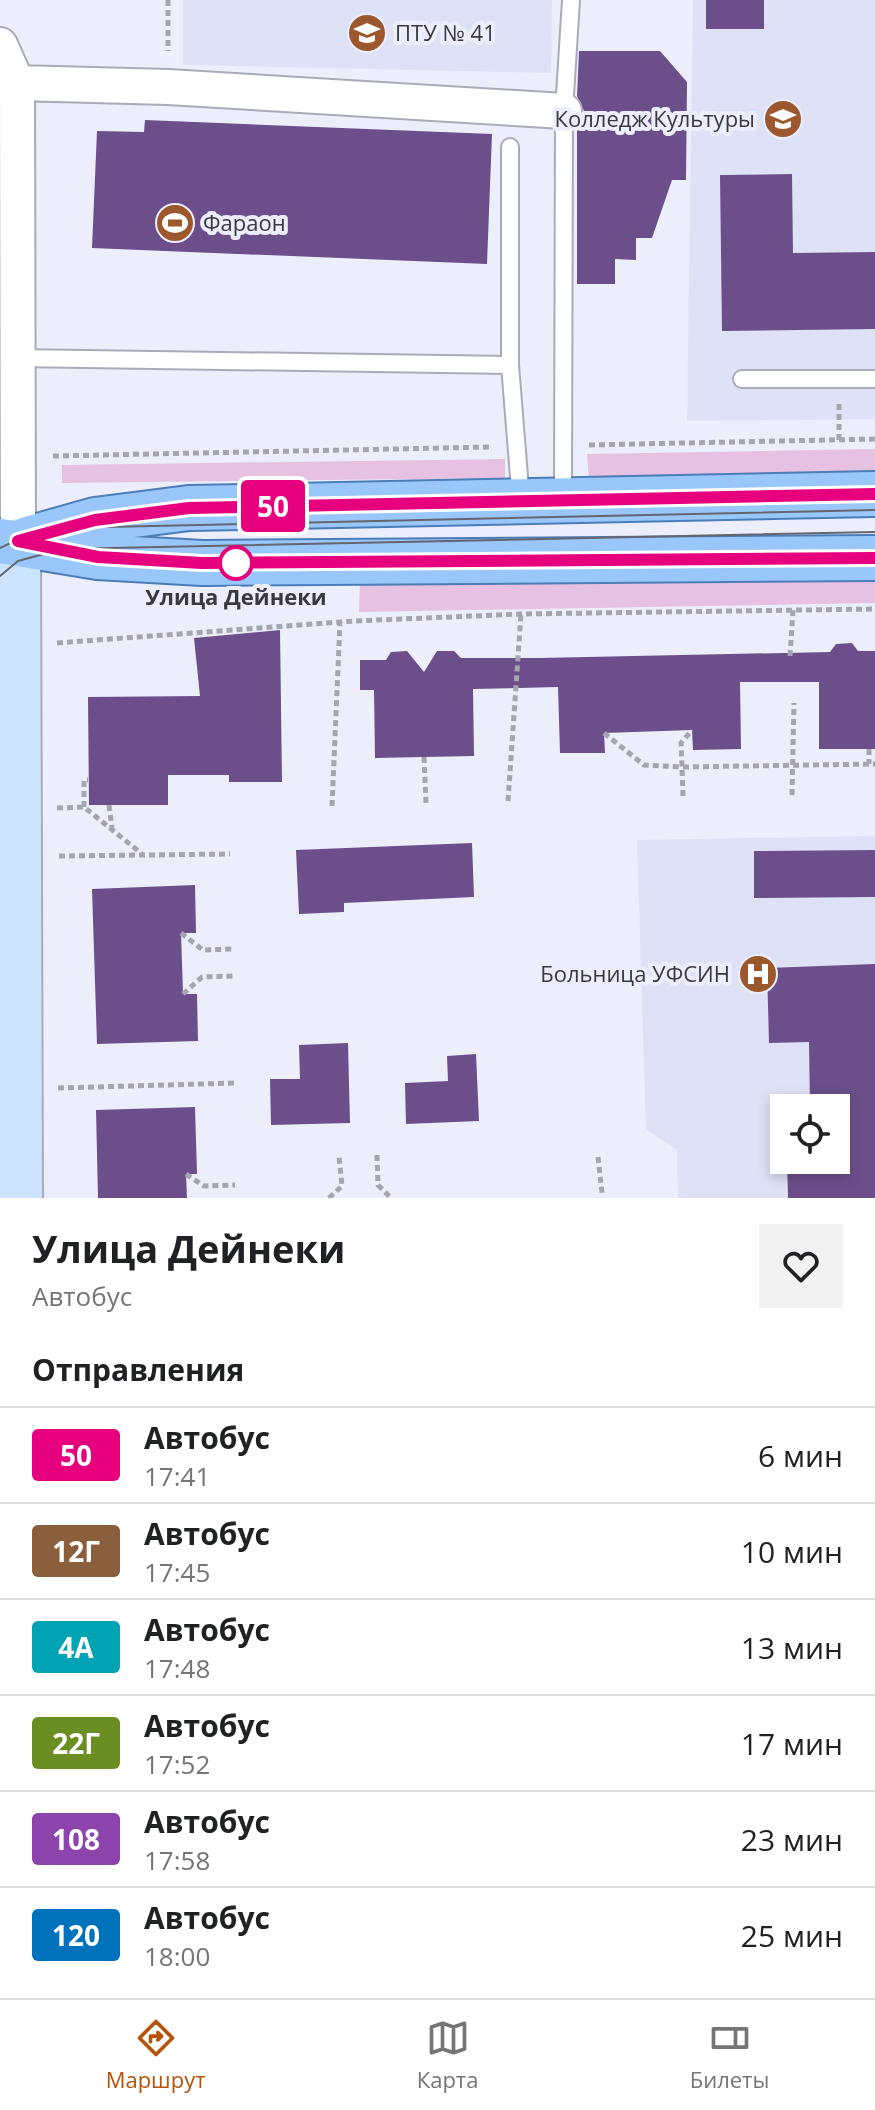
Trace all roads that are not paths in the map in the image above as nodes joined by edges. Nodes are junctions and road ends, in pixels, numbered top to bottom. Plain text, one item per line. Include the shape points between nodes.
1 (571, 0) edge
2 (0, 45) edge
3 (17, 83) junction
4 (564, 111) junction
5 (510, 147) dead end
6 (16, 358) junction
7 (510, 365) junction
8 (742, 379) dead end
9 (875, 379) edge
10 (875, 494) edge
11 (563, 500) junction
12 (521, 501) junction
13 (9, 541) edge
14 (875, 558) edge
15 (20, 1198) edge

1 - 4 lane
2 - 3 street
3 - 4 street
3 - 6 street
4 - 11 lane
5 - 7 lane
6 - 7 lane
6 - 13 street
7 - 12 lane
8 - 9 lane
10 - 11 main road
11 - 12 main road
12 - 13 main road via 189,508 95,520
13 - 14 main road via 98,557 202,563
13 - 15 main road via 16,663

